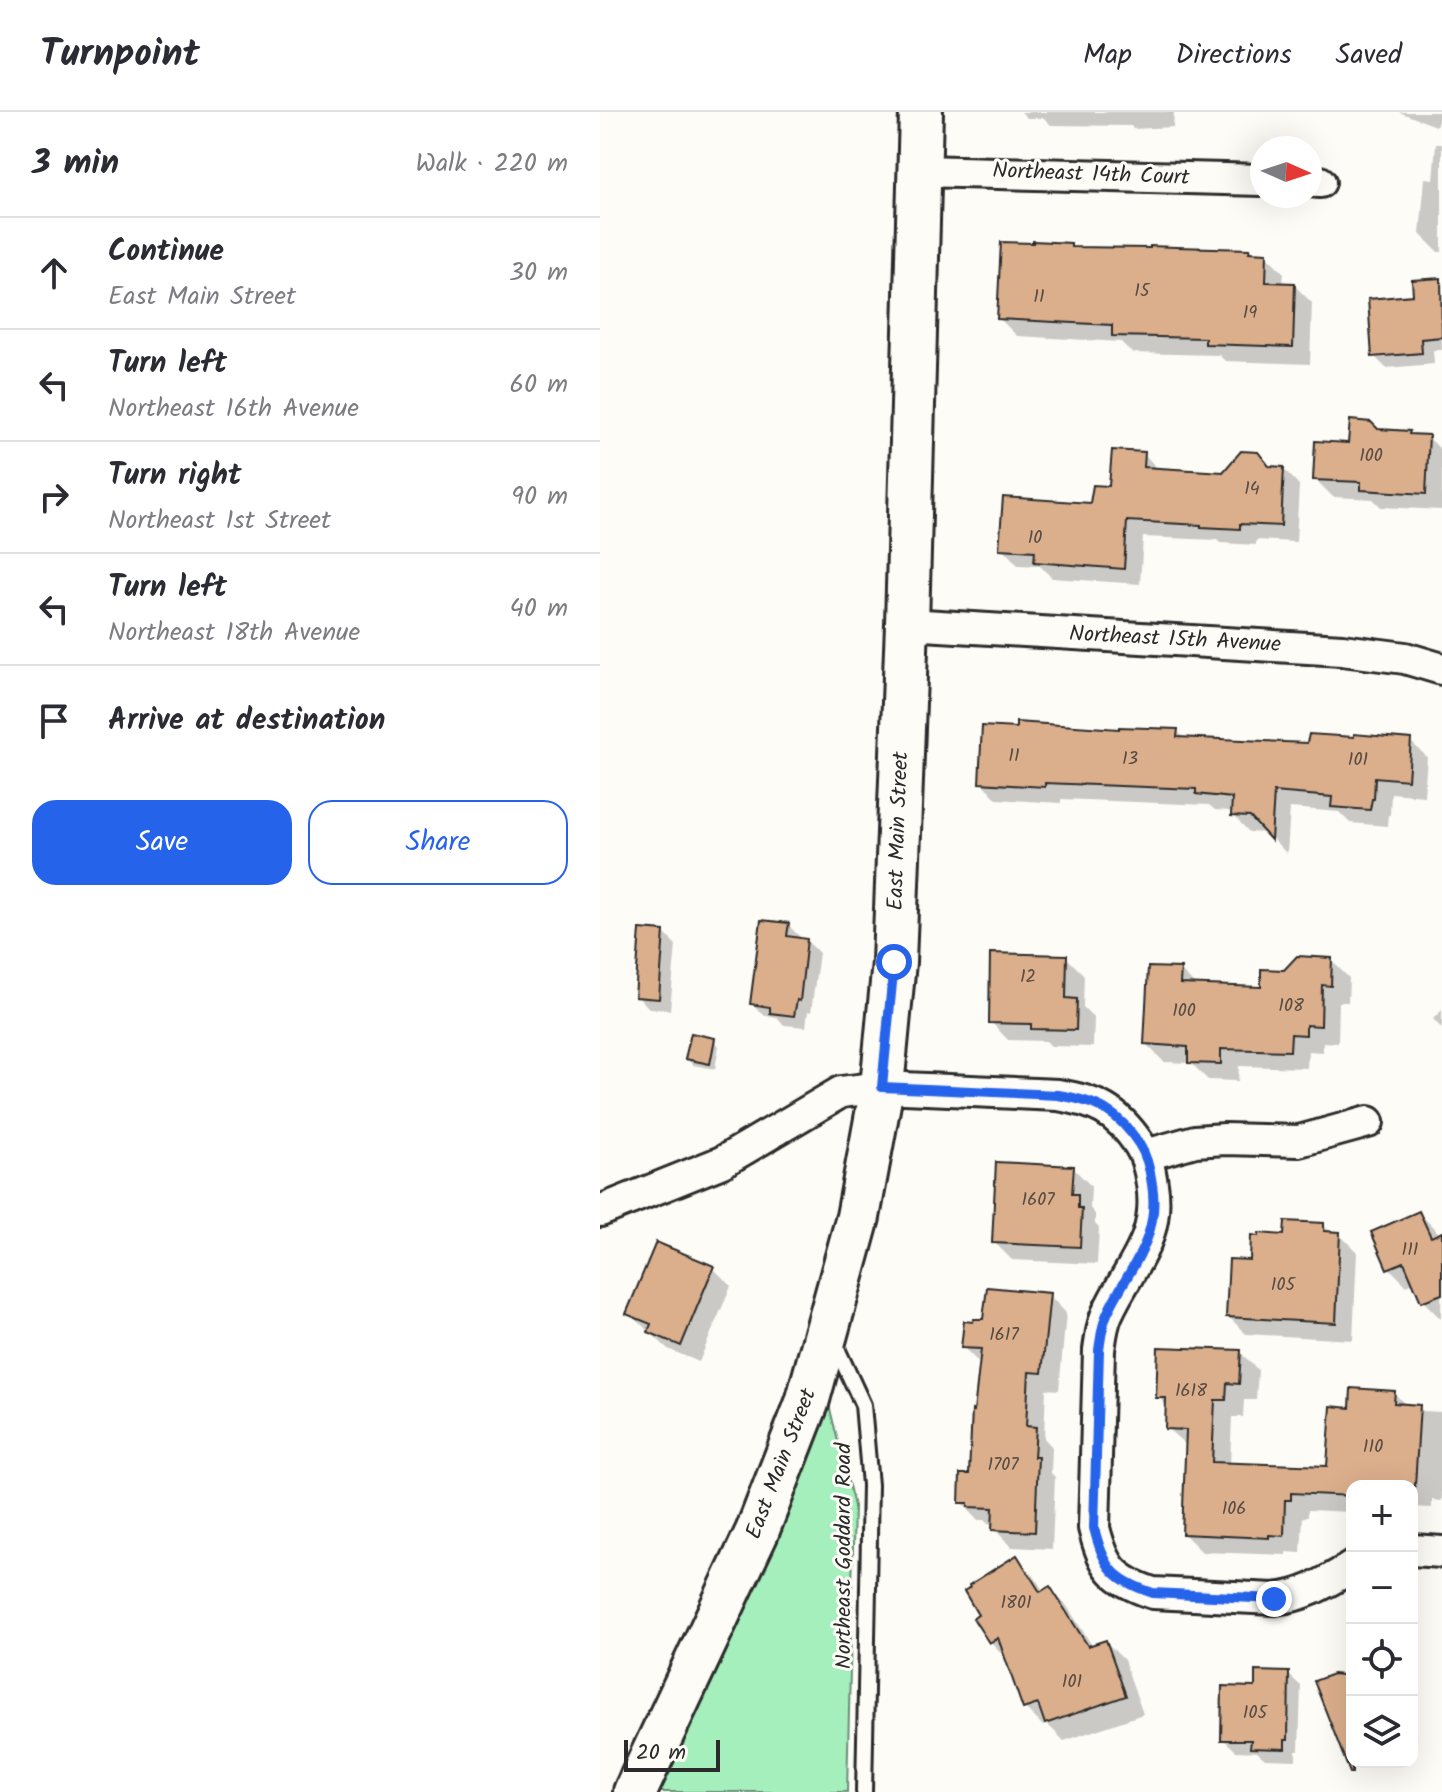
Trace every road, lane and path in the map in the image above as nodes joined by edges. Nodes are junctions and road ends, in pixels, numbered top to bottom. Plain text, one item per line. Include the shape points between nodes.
1 (921, 112) edge
2 (920, 171) junction
3 (1250, 180) edge
4 (907, 624) junction
5 (1442, 669) edge
6 (882, 1087) junction
7 (1368, 1122) dead end
8 (1146, 1155) junction
9 (600, 1211) edge
10 (828, 1328) junction
11 (1418, 1550) edge
12 (1442, 1552) edge
13 (1346, 1570) edge
14 (635, 1792) edge
15 (864, 1792) edge

1 - 2 main road, East Main Street
2 - 3 street, Northeast 14th Court
2 - 4 main road, East Main Street
4 - 5 street, Northeast 15th Avenue via 1342,650
4 - 6 main road, East Main Street via 894,962
6 - 8 street via 1083,1099 1128,1127
6 - 9 street via 841,1092 722,1162
6 - 10 main road, East Main Street via 858,1217
7 - 8 street via 1299,1141 1195,1141
8 - 13 street via 1153,1188 1151,1228 1107,1314 1099,1350 1094,1528 1100,1553 1116,1575 1153,1593 1292,1597
10 - 14 main road, East Main Street via 807,1403 757,1532
10 - 15 lane, Northeast Goddard Road via 863,1405 870,1485
11 - 12 street

